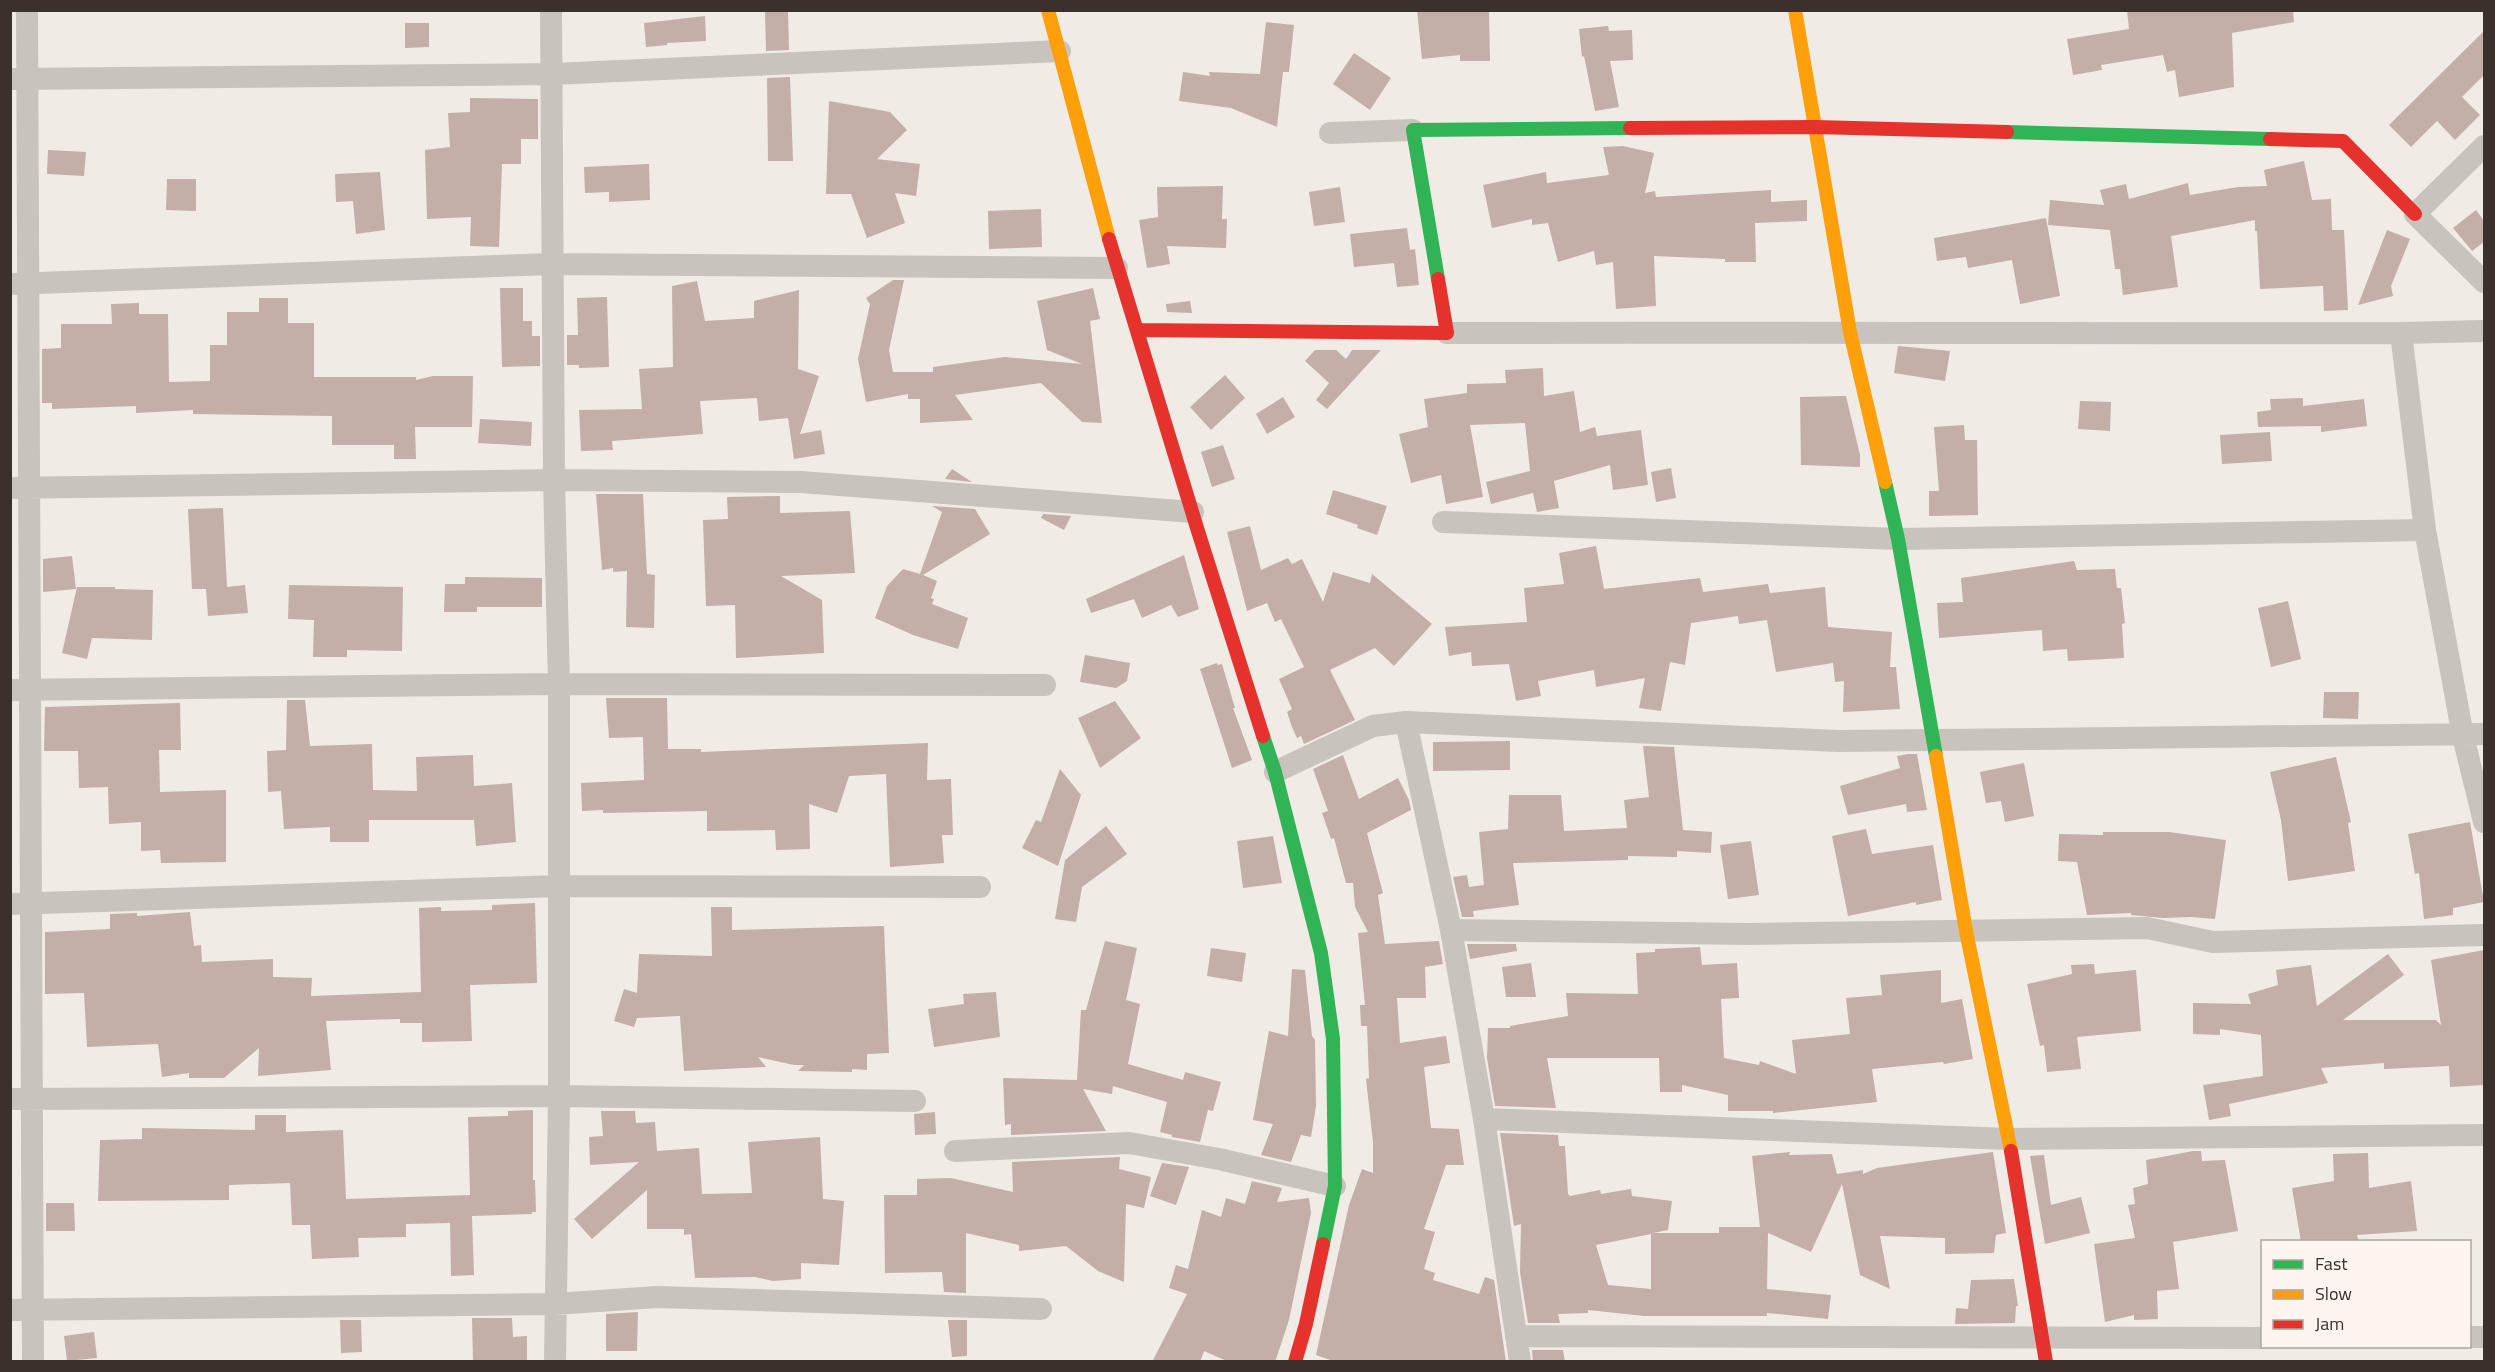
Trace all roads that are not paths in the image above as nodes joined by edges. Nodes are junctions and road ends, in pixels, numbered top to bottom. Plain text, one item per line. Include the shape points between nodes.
1 (27, 10) edge
2 (551, 10) edge
3 (1048, 10) edge
4 (1795, 10) edge
5 (1060, 51) junction
6 (552, 74) junction
7 (19, 79) edge
8 (1815, 127) junction
9 (1413, 130) junction
10 (1330, 133) dead end
11 (2484, 146) edge
12 (2415, 214) junction
13 (551, 264) junction
14 (1118, 268) junction
15 (2484, 282) edge
16 (20, 284) edge
17 (1137, 330) junction
18 (2484, 331) edge
19 (1850, 332) junction
20 (1447, 333) junction
21 (2401, 333) junction
22 (554, 480) junction
23 (20, 488) edge
24 (1192, 512) junction
25 (1443, 522) dead end
26 (2425, 530) junction
27 (1898, 539) junction
28 (559, 684) junction
29 (1044, 685) dead end
30 (20, 690) edge
31 (1406, 722) junction
32 (2474, 735) edge
33 (1934, 740) junction
34 (1275, 772) junction
35 (2484, 822) edge
36 (558, 886) junction
37 (980, 887) dead end
38 (21, 904) edge
39 (1451, 930) junction
40 (1966, 931) junction
41 (2484, 935) edge
42 (559, 1096) junction
43 (21, 1099) edge
44 (915, 1101) dead end
45 (1484, 1119) junction
46 (2484, 1135) edge
47 (2009, 1140) junction
48 (955, 1151) dead end
49 (1335, 1186) junction
50 (555, 1304) junction
51 (22, 1309) edge
52 (1041, 1309) dead end
53 (1516, 1336) junction
54 (2042, 1338) junction
55 (2261, 1338) edge
56 (33, 1362) edge
57 (555, 1362) edge
58 (1295, 1362) edge
59 (1520, 1362) edge
60 (2046, 1362) edge

1 - 7 street
2 - 6 street
3 - 5 street
4 - 8 street
5 - 6 street
5 - 14 street
6 - 7 street
6 - 13 street
7 - 16 street
8 - 9 street
8 - 12 street via 2343,141
8 - 19 street
9 - 10 street
9 - 20 street
11 - 12 street
12 - 15 street
13 - 14 street
13 - 16 street
13 - 22 street
14 - 17 street
16 - 23 street
17 - 20 street
17 - 24 street
18 - 21 street
19 - 20 street
19 - 21 street
19 - 27 street
21 - 26 street
22 - 23 street
22 - 24 street via 801,482
22 - 28 street
23 - 30 street
24 - 34 street
25 - 27 street
26 - 27 street
26 - 32 street
27 - 33 street
28 - 29 street
28 - 30 street
28 - 36 street
30 - 38 street
31 - 33 street via 1838,741
31 - 34 street via 1373,726
31 - 39 street
32 - 33 street
32 - 35 street
33 - 40 street
34 - 49 street via 1322,964 1333,1039
36 - 37 street
36 - 38 street
36 - 42 street
38 - 43 street
39 - 40 street via 1747,934
39 - 45 street
40 - 41 street via 2147,928 2213,942
40 - 47 street
42 - 43 street
42 - 44 street
42 - 50 street
43 - 51 street
45 - 47 street
45 - 53 street
46 - 47 street
47 - 54 street
48 - 49 street via 1129,1143
49 - 58 street
50 - 51 street
50 - 52 street via 657,1297
50 - 57 street
51 - 56 street
53 - 54 street
53 - 59 street
54 - 55 street
54 - 60 street

